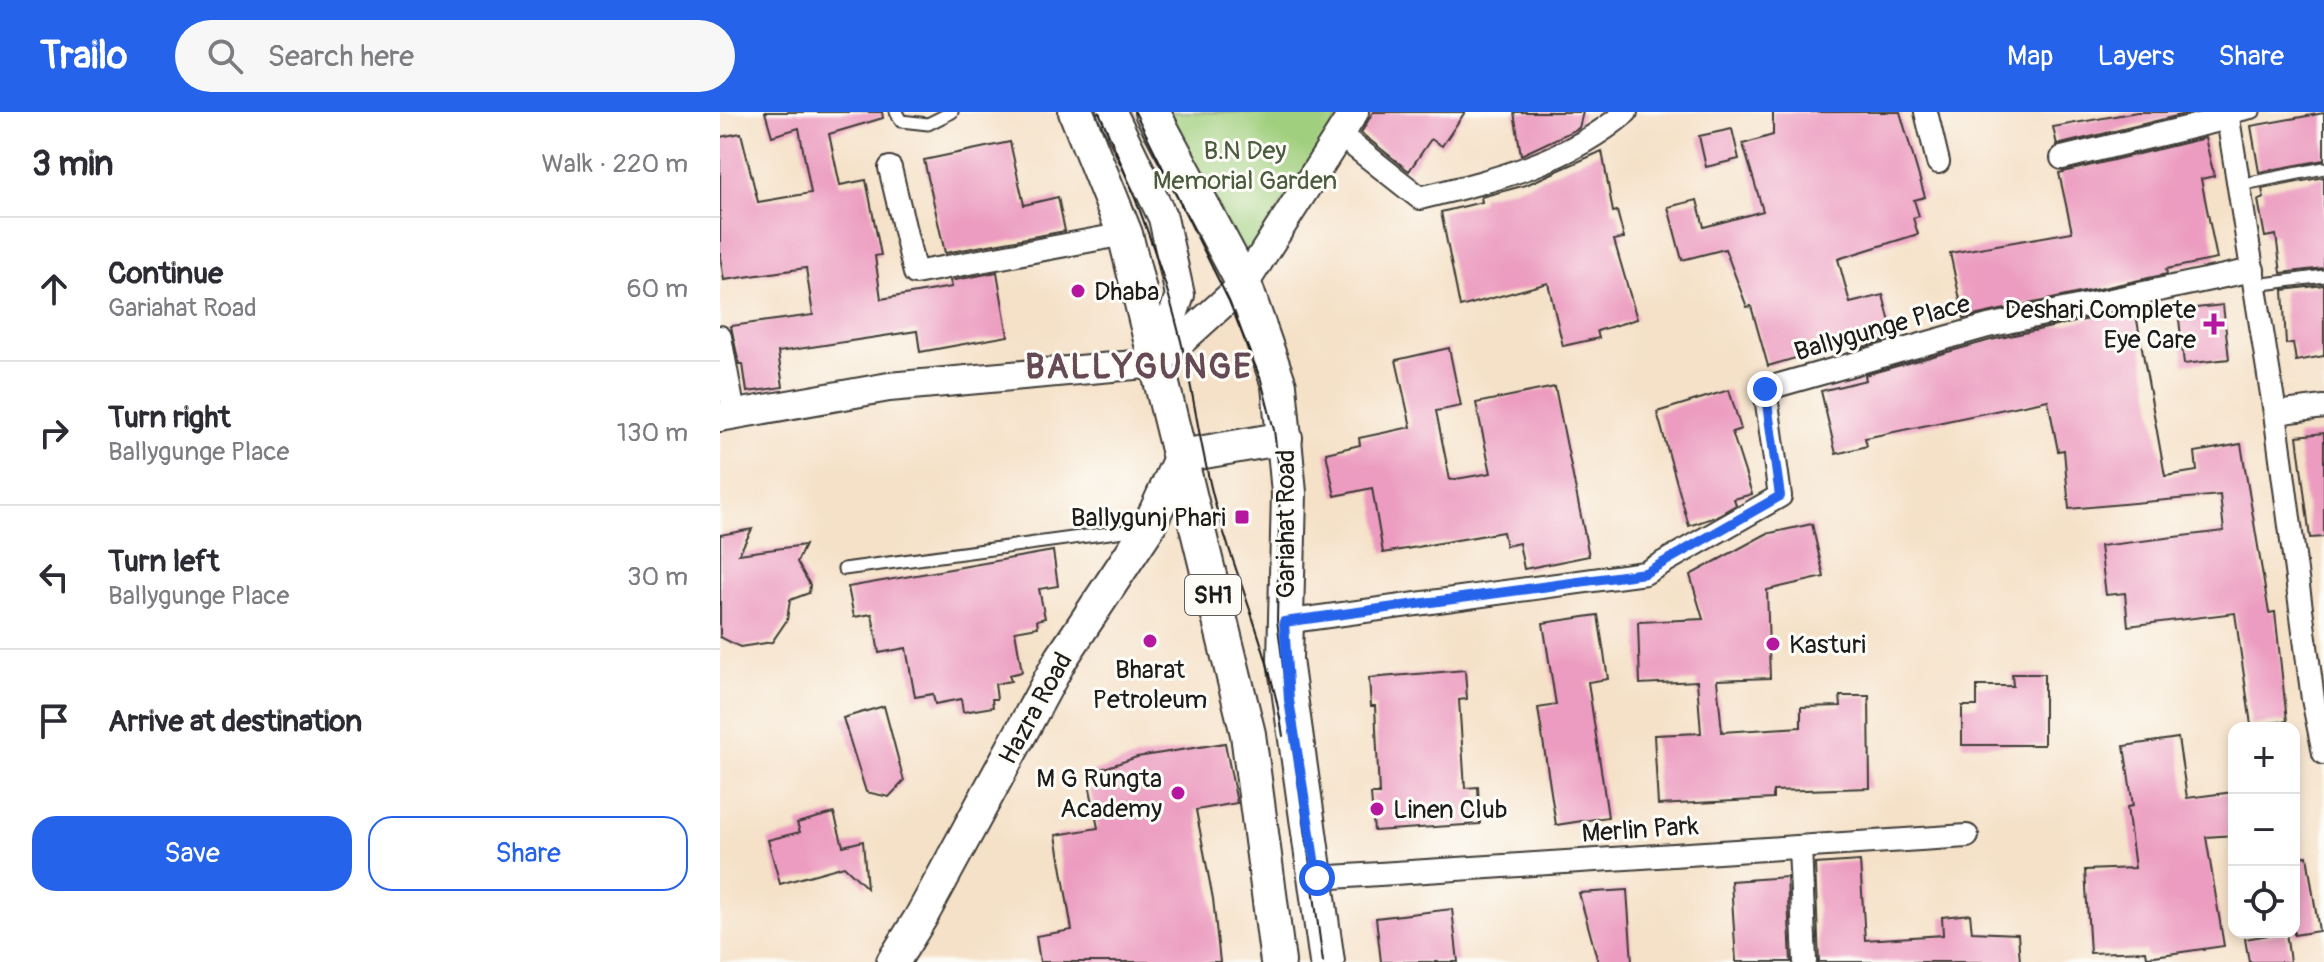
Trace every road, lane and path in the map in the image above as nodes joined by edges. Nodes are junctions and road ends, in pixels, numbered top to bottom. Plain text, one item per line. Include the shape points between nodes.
1 (896, 112) edge
2 (952, 112) edge
3 (1076, 112) edge
4 (1112, 112) edge
5 (1152, 112) edge
6 (1626, 112) edge
7 (1926, 112) edge
8 (2254, 112) edge
9 (2228, 115) edge
10 (1346, 123) edge
11 (2062, 158) dead end
12 (1938, 162) dead end
13 (890, 168) dead end
14 (2324, 168) edge
15 (2239, 185) junction
16 (1125, 234) junction
17 (2324, 276) edge
18 (2254, 278) junction
19 (1244, 284) junction
20 (720, 337) edge
21 (1157, 363) junction
22 (2324, 407) edge
23 (2275, 413) junction
24 (727, 416) edge
25 (1286, 438) junction
26 (1181, 456) junction
27 (1148, 528) junction
28 (844, 569) dead end
29 (1284, 622) junction
30 (2318, 698) edge
31 (2324, 753) edge
32 (1967, 836) dead end
33 (1800, 847) junction
34 (1317, 878) junction
35 (893, 962) edge
36 (1278, 962) edge
37 (1327, 962) edge
38 (1805, 962) edge

1 - 2 lane via 901,121 928,124
3 - 16 main road, SH1
4 - 21 street via 1163,218 1180,295
5 - 19 main road, Gariahat Road
6 - 10 street via 1598,137 1512,176 1420,198
7 - 12 street
8 - 9 lane
9 - 11 street
9 - 15 street
10 - 19 street
13 - 16 street via 915,273
14 - 15 lane
15 - 18 street
16 - 21 main road, SH1
17 - 18 lane
18 - 23 street
18 - 29 street, Ballygunge Place via 1988,326 1765,389 1780,496 1645,573
19 - 21 street
19 - 25 main road, Gariahat Road via 1269,348
20 - 24 street
21 - 24 street via 889,387
21 - 26 main road, SH1
22 - 23 street
23 - 30 street
25 - 26 main road
25 - 29 main road, Gariahat Road
26 - 27 main road, Hazra Road
26 - 36 main road, SH1 via 1248,734
27 - 28 lane
27 - 35 main road, Hazra Road via 1061,659
29 - 34 main road, Gariahat Road via 1289,700
30 - 31 street
32 - 33 street, Merlin Park
33 - 34 street, Merlin Park
33 - 38 street
34 - 37 main road, Gariahat Road

